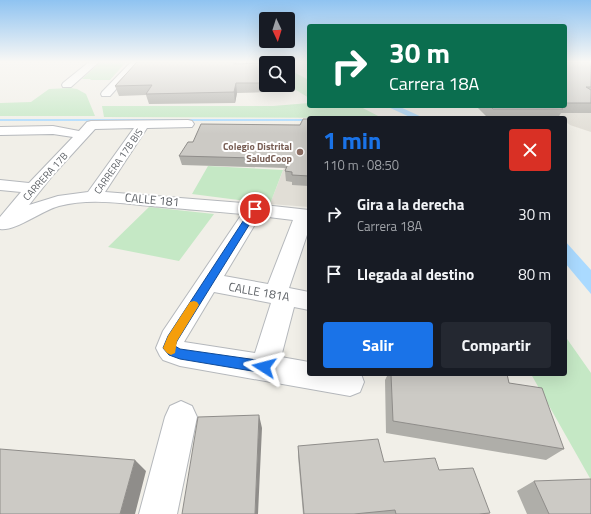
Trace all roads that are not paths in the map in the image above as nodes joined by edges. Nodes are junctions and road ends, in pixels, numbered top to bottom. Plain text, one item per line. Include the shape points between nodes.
1 (114, 86) edge
2 (106, 94) dead end
3 (188, 124) dead end
4 (143, 125) junction
5 (0, 131) edge
6 (87, 131) junction
7 (0, 185) edge
8 (33, 188) junction
9 (93, 197) junction
10 (255, 209) junction
11 (307, 216) edge
12 (2, 225) edge
13 (208, 282) junction
14 (290, 297) edge
15 (264, 367) junction
16 (307, 374) edge
17 (316, 376) edge
18 (350, 382) dead end
19 (181, 417) dead end
20 (158, 514) edge

1 - 2 street
3 - 4 street
4 - 6 street
4 - 9 street, CARRERA 17B BIS
5 - 6 street
6 - 8 street, CARRERA 17B
7 - 8 street
8 - 12 street, CARRERA 17B
9 - 10 street, CALLE 181
9 - 12 street, CALLE 181 via 78,197 38,207
10 - 11 street, CALLE 181
10 - 13 street
11 - 14 street
13 - 14 street, CALLE 181A
13 - 15 street via 169,348 180,354
14 - 15 street
15 - 16 street
17 - 18 street
19 - 20 street

